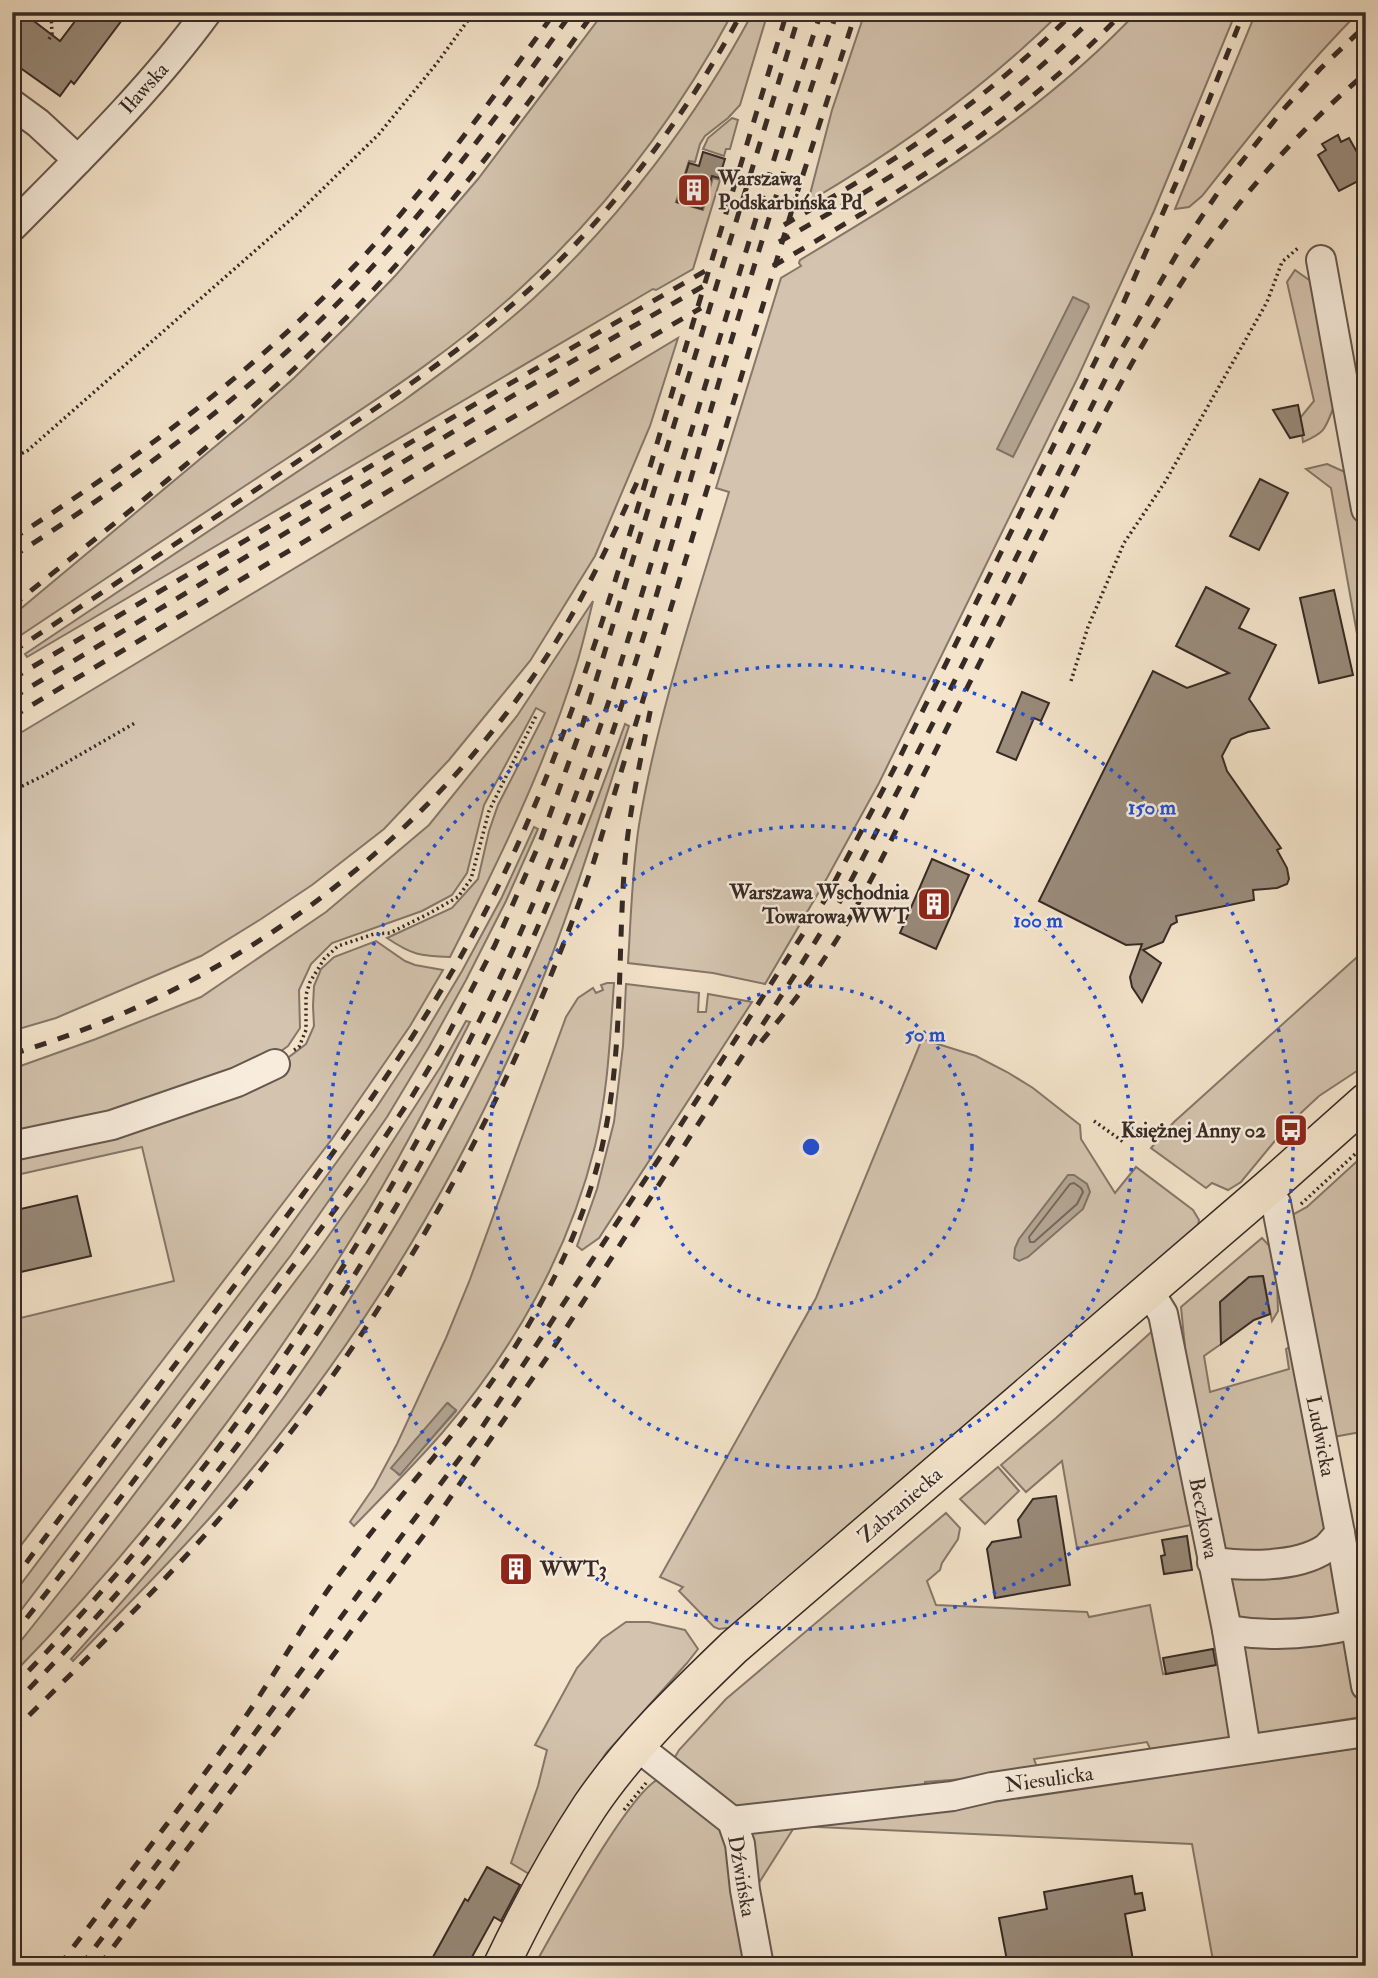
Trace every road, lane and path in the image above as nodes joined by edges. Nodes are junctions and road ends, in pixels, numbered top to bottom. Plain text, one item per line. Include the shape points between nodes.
1 (51, 12) edge
2 (207, 12) edge
3 (474, 12) edge
4 (49, 39) dead end
5 (12, 104) edge
6 (78, 160) junction
7 (12, 227) edge
8 (1321, 260) joint
9 (12, 458) edge
10 (1366, 509) edge
11 (1071, 681) dead end
12 (537, 714) dead end
13 (135, 723) dead end
14 (12, 791) edge
15 (275, 1064) joint
16 (1366, 1101) edge
17 (1094, 1121) dead end
18 (1125, 1143) dead end
19 (1366, 1144) edge
20 (12, 1146) edge
21 (1273, 1203) junction
22 (1148, 1292) junction
23 (1340, 1533) junction
24 (1212, 1562) junction
25 (1355, 1624) junction
26 (1227, 1630) junction
27 (1366, 1686) edge
28 (1366, 1731) edge
29 (1246, 1749) junction
30 (649, 1756) junction
31 (618, 1818) dead end
32 (732, 1821) junction
33 (501, 1966) edge
34 (759, 1966) edge

1 - 4 path
2 - 6 street, Iławska via 160,72
3 - 9 path via 379,134 298,215 27,451
5 - 6 street
6 - 7 street, Iławska
8 - 10 street
8 - 11 path via 1317,254 1297,248 1282,262 1267,302 1165,482 1124,543
12 - 15 path via 489,811 471,880 458,897 428,914 390,933 338,946 324,959 306,995 306,1030 299,1047
13 - 14 path
15 - 20 street via 237,1082 112,1125
16 - 21 main road, Zabraniecka
17 - 18 path
19 - 21 path via 1301,1204
21 - 22 main road, Zabraniecka
21 - 23 street, Ludwicka
22 - 24 street, Beczkowa via 1163,1314
22 - 30 main road, Zabraniecka via 734,1647 683,1696
23 - 24 street via 1326,1548 1307,1558 1239,1566
23 - 25 street, Ludwicka
24 - 26 street, Beczkowa
25 - 26 street via 1292,1635
25 - 27 street, Ludwicka
26 - 29 street, Beczkowa
28 - 29 street, Niesulicka
29 - 32 street, Niesulicka via 953,1796
30 - 31 path
30 - 32 street, Dźwińska
30 - 33 main road, Zabraniecka via 590,1807
32 - 34 street, Dźwińska via 740,1844

